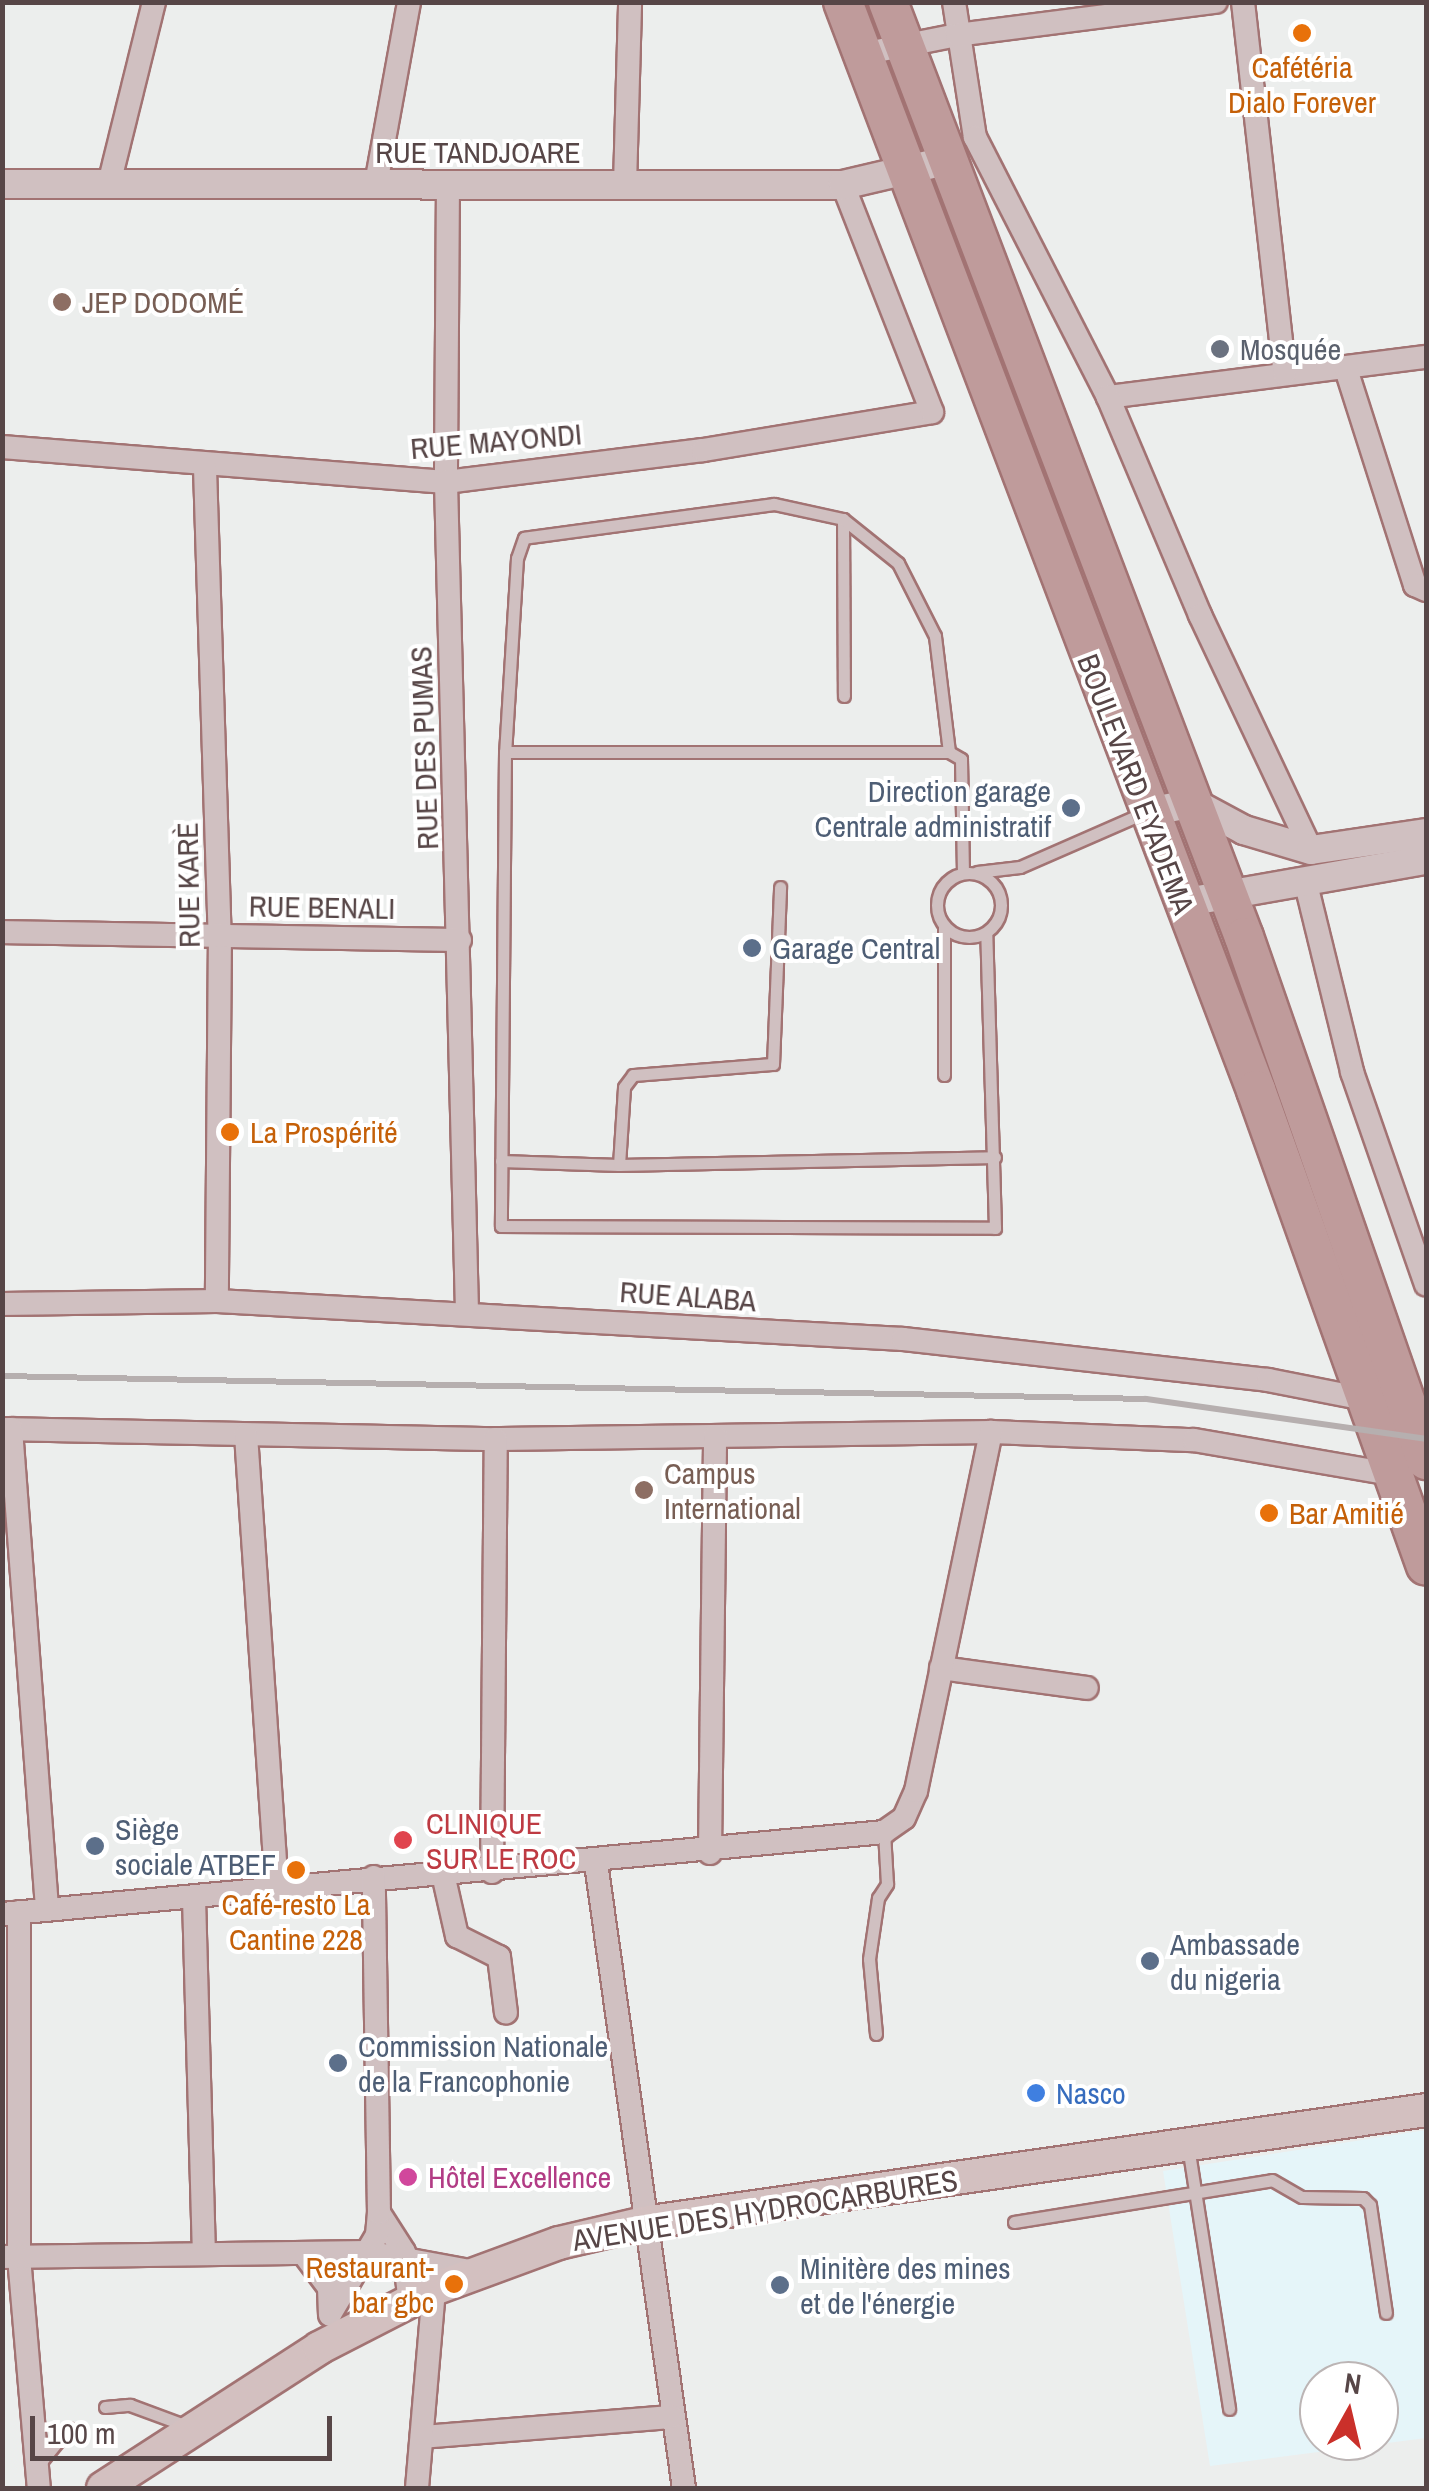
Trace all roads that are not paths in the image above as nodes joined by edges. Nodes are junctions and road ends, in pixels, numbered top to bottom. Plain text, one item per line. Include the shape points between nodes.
1 (154, 2) edge
2 (409, 2) edge
3 (630, 2) edge
4 (842, 2) edge
5 (888, 2) edge
6 (954, 2) edge
7 (1216, 2) edge
8 (1244, 2) edge
9 (957, 35) junction
10 (904, 45) junction
11 (862, 54) junction
12 (950, 160) junction
13 (902, 171) junction
14 (448, 183) junction
15 (2, 184) edge
16 (109, 184) junction
17 (376, 184) junction
18 (625, 185) junction
19 (843, 185) junction
20 (1426, 357) edge
21 (1346, 369) junction
22 (1284, 374) junction
23 (1108, 398) junction
24 (2, 447) edge
25 (205, 468) junction
26 (446, 482) junction
27 (843, 520) junction
28 (1426, 590) edge
29 (844, 696) dead end
30 (505, 752) junction
31 (949, 752) junction
32 (1194, 803) junction
33 (1148, 812) junction
34 (1426, 833) edge
35 (1311, 850) junction
36 (1426, 860) edge
37 (968, 873) junction
38 (1305, 880) junction
39 (780, 887) dead end
40 (1228, 894) junction
41 (1181, 903) junction
42 (944, 926) junction
43 (2, 932) edge
44 (986, 932) junction
45 (220, 934) junction
46 (1244, 937) junction
47 (460, 940) junction
48 (1198, 948) junction
49 (944, 1075) dead end
50 (995, 1157) junction
51 (501, 1161) junction
52 (619, 1165) junction
53 (1426, 1284) edge
54 (217, 1301) junction
55 (2, 1304) edge
56 (467, 1311) junction
57 (1365, 1399) junction
58 (1415, 1400) edge
59 (7, 1429) edge
60 (990, 1432) junction
61 (246, 1435) junction
62 (715, 1436) junction
63 (496, 1439) junction
64 (1426, 1460) edge
65 (1390, 1474) junction
66 (1426, 1566) edge
67 (940, 1668) junction
68 (1087, 1688) dead end
69 (884, 1832) junction
70 (710, 1853) junction
71 (596, 1862) junction
72 (492, 1872) junction
73 (444, 1874) junction
74 (374, 1877) junction
75 (276, 1890) junction
76 (194, 1898) junction
77 (46, 1910) junction
78 (11, 1913) edge
79 (506, 2013) dead end
80 (876, 2034) dead end
81 (1426, 2110) edge
82 (1188, 2146) junction
83 (1196, 2196) junction
84 (379, 2213) junction
85 (1014, 2222) dead end
86 (644, 2224) junction
87 (204, 2251) junction
88 (367, 2252) junction
89 (11, 2257) edge
90 (306, 2257) junction
91 (405, 2260) junction
92 (475, 2272) junction
93 (422, 2297) junction
94 (332, 2310) junction
95 (1386, 2313) dead end
96 (319, 2348) junction
97 (104, 2406) dead end
98 (1229, 2409) dead end
99 (672, 2417) junction
100 (69, 2428) dead end
101 (192, 2428) junction
102 (422, 2437) junction
103 (38, 2478) edge
104 (103, 2488) edge
105 (416, 2488) edge
106 (684, 2488) edge

1 - 16 street
2 - 17 street
3 - 18 street
4 - 11 highway, BOULEVARD EYADEMA
5 - 10 highway
6 - 9 street
7 - 9 street
8 - 22 street
9 - 10 street
9 - 23 street via 976,136
10 - 11 street
10 - 12 highway
11 - 13 highway, BOULEVARD EYADEMA
12 - 13 street, RUE TANDJOARE
12 - 32 highway
13 - 19 street, RUE TANDJOARE
13 - 33 highway, BOULEVARD EYADEMA
14 - 17 street, RUE TANDJOARE
14 - 18 street, RUE TANDJOARE
14 - 26 street, RUE DES PUMAS
15 - 16 street, RUE TANDJOARE
16 - 17 street, RUE TANDJOARE
18 - 19 street, RUE TANDJOARE
19 - 26 street, RUE MAYONDI via 932,412
20 - 21 street
21 - 22 street
21 - 28 street via 1415,584
22 - 23 street
23 - 35 street via 1200,616
24 - 25 street, RUE MAYONDI
25 - 26 street, RUE MAYONDI
25 - 45 street, RUE KARÈ
26 - 47 street, RUE DES PUMAS
27 - 29 lane
27 - 30 lane via 774,504 537,531 524,538 517,558
27 - 31 lane via 898,563 935,636
30 - 31 lane
30 - 51 lane
31 - 37 lane via 961,759
32 - 33 street
32 - 35 street via 1244,830
32 - 40 highway
33 - 37 lane via 1020,867
33 - 41 highway, BOULEVARD EYADEMA
34 - 35 street
36 - 38 street
37 - 42 lane via 938,894
37 - 44 lane via 993,884 1002,904
38 - 40 street
38 - 53 street via 1352,1072
39 - 52 lane via 772,1064 633,1074 624,1087
40 - 41 street
40 - 46 highway
41 - 48 highway, BOULEVARD EYADEMA
42 - 44 lane via 964,937
42 - 49 lane
43 - 45 street, RUE BENALI
44 - 50 lane
45 - 47 street, RUE BENALI
45 - 54 street, RUE KARÈ
46 - 48 highway
46 - 58 highway
47 - 56 street, RUE DES PUMAS
48 - 57 highway, BOULEVARD EYADEMA
50 - 51 lane via 998,1224 992,1229 506,1228
50 - 52 lane
51 - 52 lane
54 - 55 street, RUE ALABA
54 - 56 street, RUE ALABA
56 - 57 street, RUE ALABA via 902,1339 1268,1380
57 - 65 highway, BOULEVARD EYADEMA
58 - 64 highway
59 - 61 street
59 - 77 street
60 - 62 street
60 - 65 street via 1194,1440
60 - 67 street
61 - 63 street
61 - 75 street
62 - 63 street
62 - 70 street
63 - 72 street
65 - 66 highway, BOULEVARD EYADEMA
67 - 68 street
67 - 69 street via 911,1808
69 - 70 street
69 - 80 lane via 887,1884 878,1898 869,1959
70 - 71 street
71 - 72 street
71 - 86 street
72 - 73 street
73 - 74 street
73 - 79 street via 456,1936 499,1957
74 - 75 street
74 - 84 street
75 - 76 street
76 - 77 street
76 - 87 street
77 - 78 street
78 - 89 street
81 - 82 main road, AVENUE DES HYDROCARBURES
82 - 83 lane
82 - 86 main road, AVENUE DES HYDROCARBURES
83 - 85 lane
83 - 95 lane via 1272,2180 1302,2197 1363,2198 1370,2204
83 - 98 lane
84 - 88 street
84 - 91 street
86 - 92 main road, AVENUE DES HYDROCARBURES
86 - 99 street
87 - 89 street
87 - 90 street
88 - 90 street
88 - 91 street
88 - 94 street
89 - 103 street
90 - 94 street via 329,2287
91 - 92 street
91 - 93 street
92 - 93 main road, AVENUE DES HYDROCARBURES
93 - 96 main road, AVENUE DES HYDROCARBURES
93 - 102 street
94 - 96 street
96 - 101 main road, AVENUE DES HYDROCARBURES
97 - 101 lane via 130,2405
99 - 102 street
99 - 106 street
100 - 103 lane
101 - 104 main road, AVENUE DES HYDROCARBURES
102 - 105 street

